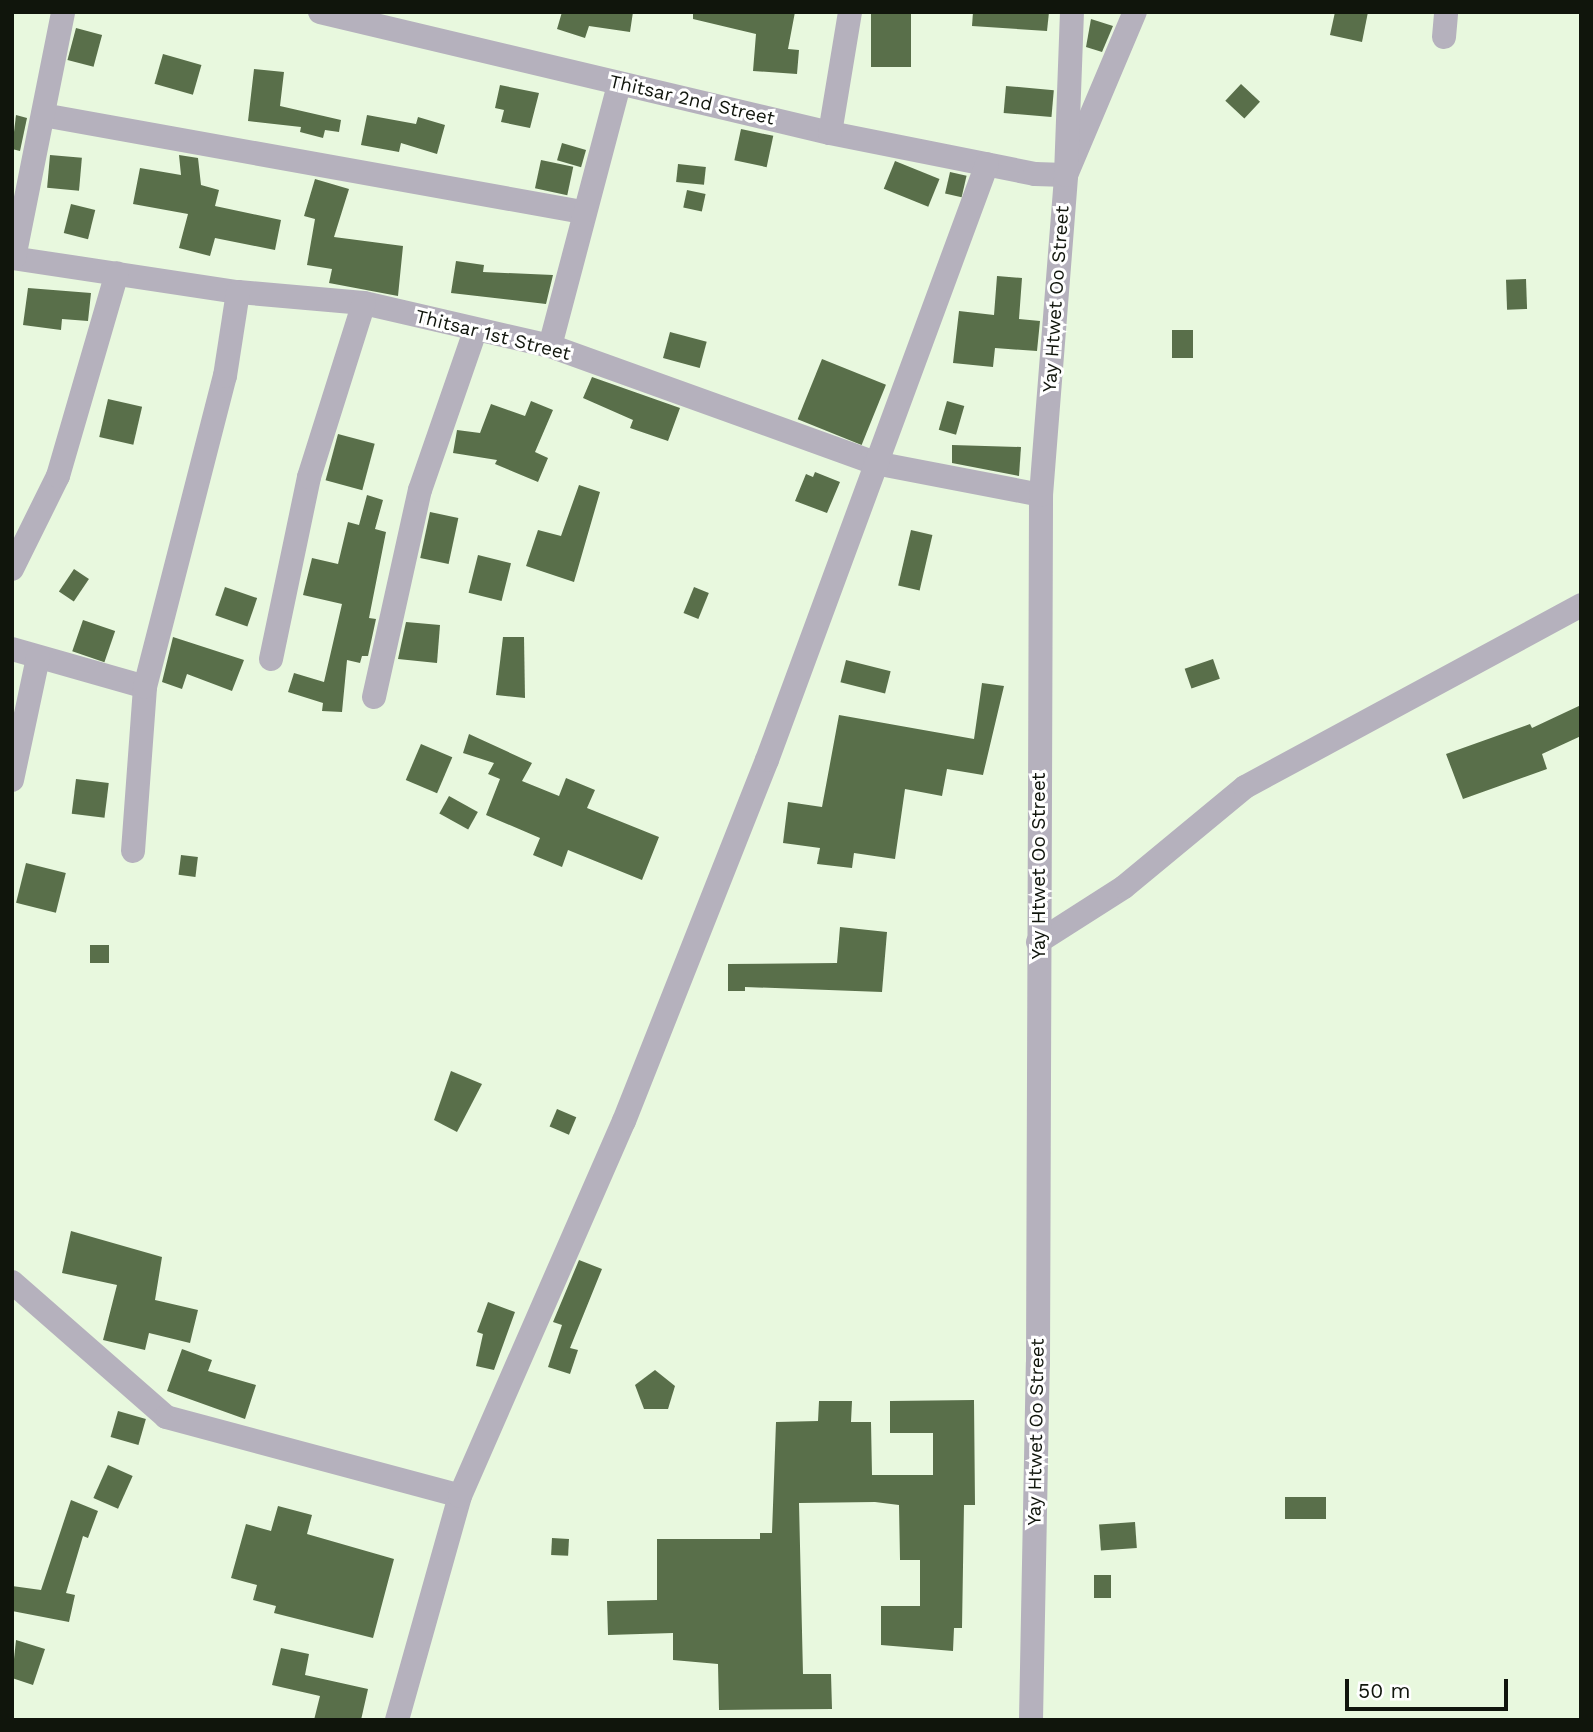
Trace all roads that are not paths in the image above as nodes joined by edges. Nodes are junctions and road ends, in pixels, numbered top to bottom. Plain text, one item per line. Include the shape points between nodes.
1 (63, 12) edge
2 (320, 12) edge
3 (850, 12) edge
4 (1072, 12) edge
5 (1135, 12) edge
6 (619, 84) junction
7 (43, 115) junction
8 (830, 133) junction
9 (988, 164) junction
10 (1066, 175) junction
11 (582, 212) junction
12 (13, 258) edge
13 (117, 272) junction
14 (238, 292) junction
15 (364, 303) junction
16 (475, 331) junction
17 (550, 346) junction
18 (875, 463) junction
19 (1041, 495) junction
20 (12, 569) edge
21 (1581, 605) edge
22 (12, 649) edge
23 (38, 658) junction
24 (271, 659) dead end
25 (145, 688) junction
26 (374, 697) dead end
27 (12, 780) edge
28 (132, 851) dead end
29 (1038, 942) junction
30 (12, 1282) edge
31 (460, 1496) junction
32 (397, 1720) edge
33 (1031, 1720) edge

1 - 7 street
2 - 6 street, Thitsar 2nd Street
3 - 8 street
4 - 10 street, Yay Htwet Oo Street
5 - 10 street
6 - 8 street, Thitsar 2nd Street
6 - 11 street
7 - 11 street
7 - 12 street
8 - 9 street, Thitsar 2nd Street
9 - 10 street, Thitsar 2nd Street
9 - 18 street
10 - 19 street, Yay Htwet Oo Street
11 - 17 street
12 - 13 street, Thitsar 1st Street
13 - 14 street, Thitsar 1st Street
13 - 20 street via 58,475
14 - 15 street, Thitsar 1st Street
14 - 25 street via 225,376
15 - 16 street, Thitsar 1st Street
15 - 24 street via 309,477
16 - 17 street, Thitsar 1st Street
16 - 26 street via 420,490
17 - 18 street, Thitsar 1st Street
18 - 19 street, Thitsar 1st Street
18 - 31 street via 767,760 624,1121
19 - 29 street, Yay Htwet Oo Street
21 - 29 street via 1245,787 1124,887
22 - 23 street
23 - 25 street
23 - 27 street
25 - 28 street
29 - 33 street, Yay Htwet Oo Street
30 - 31 street via 166,1417
31 - 32 street

